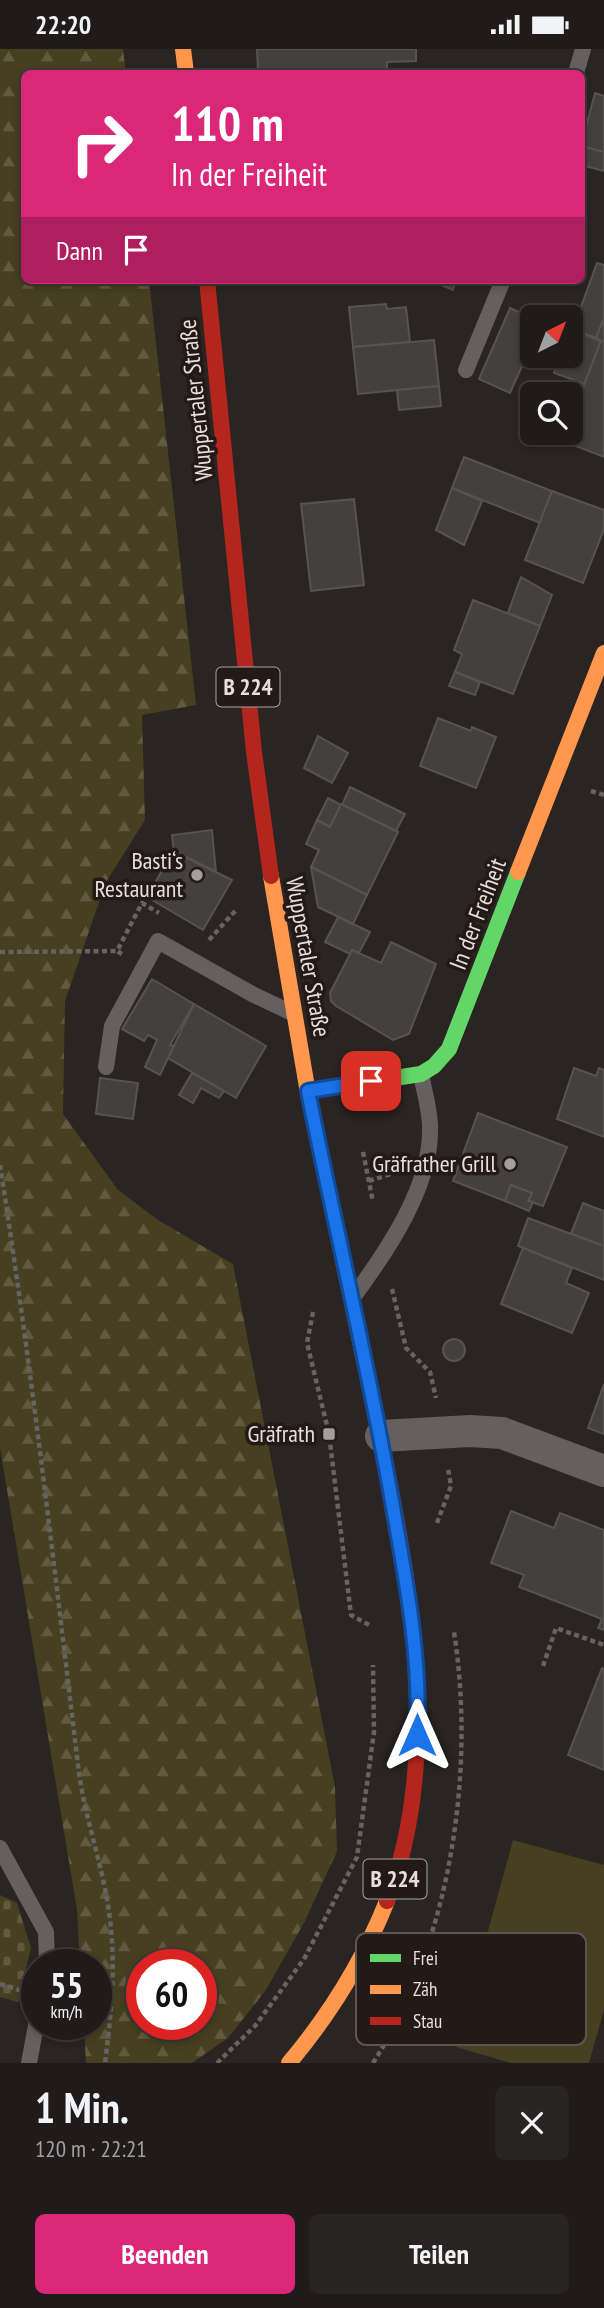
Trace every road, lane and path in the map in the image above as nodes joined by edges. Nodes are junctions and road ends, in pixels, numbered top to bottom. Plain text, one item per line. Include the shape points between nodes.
1 (183, 49) edge
2 (583, 49) edge
3 (186, 70) edge
4 (577, 70) edge
5 (207, 284) edge
6 (501, 284) edge
7 (466, 370) dead end
8 (604, 653) edge
9 (117, 951) dead end
10 (0, 952) edge
11 (295, 1015) junction
12 (106, 1067) dead end
13 (421, 1075) junction
14 (308, 1091) junction
15 (361, 1145) dead end
16 (0, 1165) edge
17 (382, 1257) junction
18 (393, 1296) dead end
19 (351, 1301) junction
20 (381, 1436) junction
21 (604, 1471) edge
22 (373, 1627) dead end
23 (604, 1645) edge
24 (373, 1653) dead end
25 (543, 1666) dead end
26 (0, 1848) edge
27 (373, 1933) edge
28 (47, 1949) edge
29 (356, 1964) edge
30 (0, 1984) edge
31 (21, 1990) edge
32 (33, 2040) edge
33 (29, 2063) edge
34 (105, 2063) edge
35 (217, 2063) edge
36 (289, 2063) edge

1 - 3 main road
2 - 4 lane
5 - 11 main road, Wuppertaler Straße / B 224 via 262,818
6 - 7 lane
8 - 13 main road, In der Freiheit via 455,1038
9 - 10 path
11 - 12 lane via 158,941 113,1026
11 - 14 main road, Wuppertaler Straße / B 224
13 - 14 main road
13 - 17 lane via 430,1126 428,1161
14 - 19 main road, Wuppertaler Straße / B 224
15 - 17 path
16 - 34 path via 24,1321 82,1798 110,1920 113,1960
17 - 19 lane
18 - 19 path
19 - 20 main road, Wuppertaler Straße / B 224
19 - 22 path via 314,1304 307,1343 329,1434 351,1615
20 - 21 street via 502,1433
20 - 27 main road, Wuppertaler Straße / B 224 via 410,1609 418,1716 416,1773 405,1844
23 - 25 path via 556,1628
24 - 35 path via 374,1732 357,1857 304,1959 255,2026
26 - 28 lane via 46,1932
29 - 36 main road, Wuppertaler Straße / B 224 via 315,2033
30 - 31 path
32 - 33 lane

